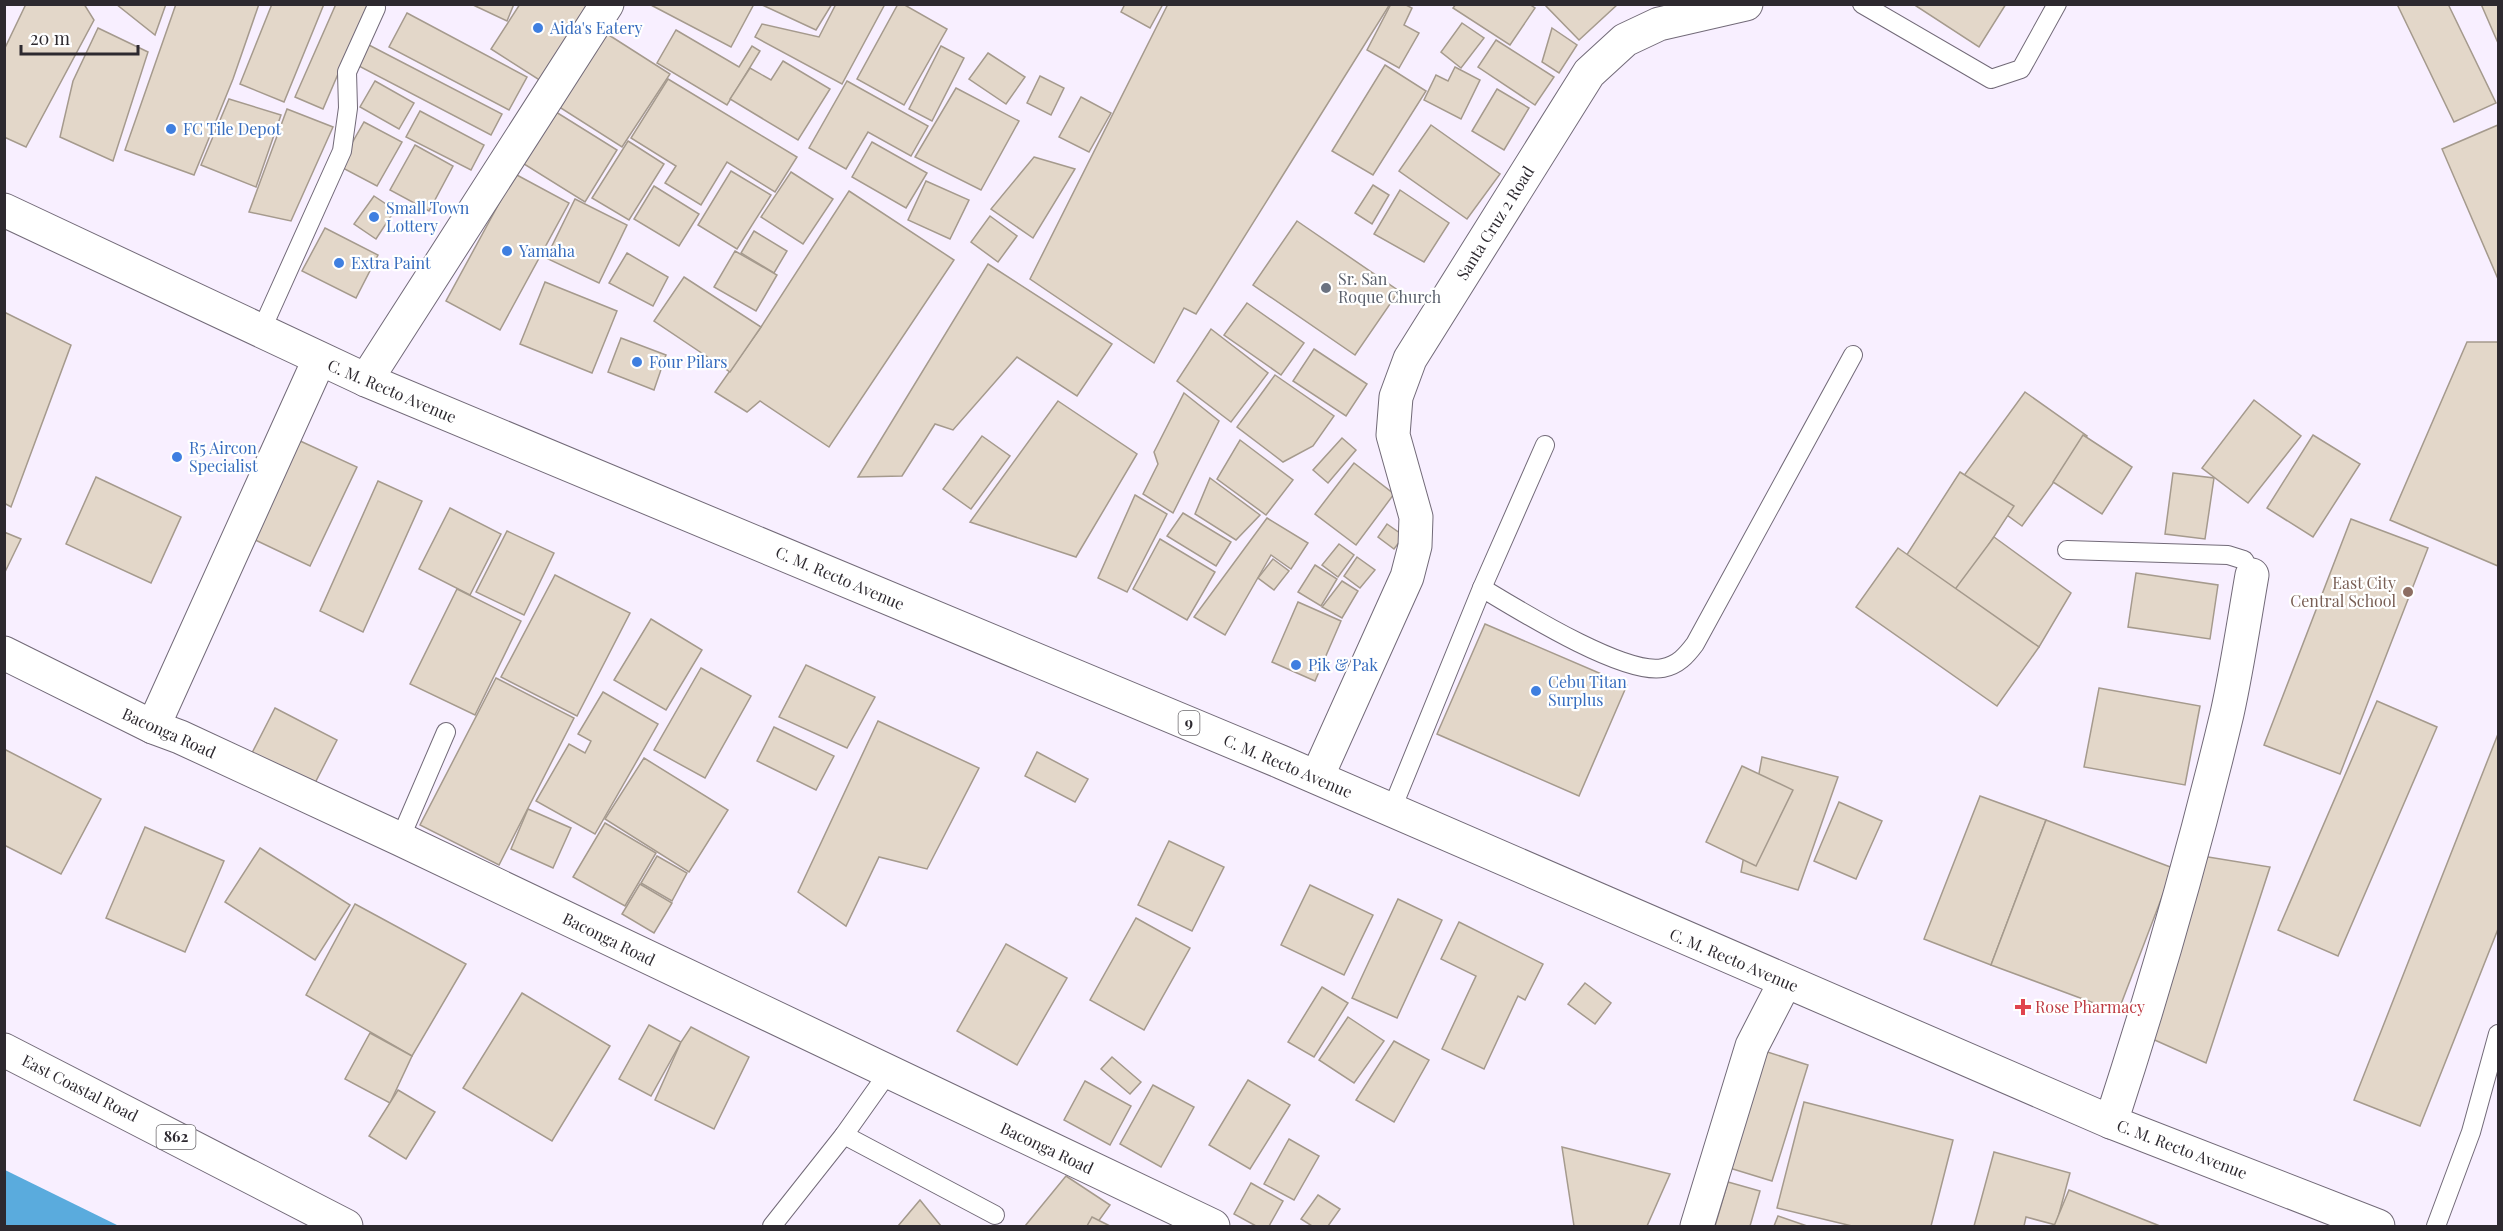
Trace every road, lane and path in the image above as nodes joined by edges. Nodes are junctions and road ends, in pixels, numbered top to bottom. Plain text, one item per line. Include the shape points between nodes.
1 (607, 4) edge
2 (1746, 4) edge
3 (1862, 4) edge
4 (2057, 4) edge
5 (376, 8) dead end
6 (4, 210) edge
7 (261, 331) junction
8 (1853, 355) dead end
9 (318, 360) junction
10 (366, 380) junction
11 (1545, 445) dead end
12 (2067, 550) dead end
13 (2252, 575) joint
14 (1482, 588) junction
15 (4, 652) edge
16 (153, 727) junction
17 (446, 732) dead end
18 (1317, 777) junction
19 (1391, 811) junction
20 (400, 839) junction
21 (1785, 982) junction
22 (2499, 1034) edge
23 (4, 1050) edge
24 (888, 1073) junction
25 (2111, 1122) junction
26 (844, 1134) junction
27 (995, 1215) dead end
28 (346, 1227) edge
29 (772, 1227) edge
30 (1213, 1227) edge
31 (1697, 1227) edge
32 (2378, 1227) edge
33 (2436, 1227) edge

1 - 10 main road
2 - 18 main road, Santa Cruz 2 Road via 1659,24 1625,40 1589,73 1410,359 1396,397 1394,435 1416,517 1415,546 1407,577
3 - 4 lane via 1991,79 2021,69
5 - 7 lane via 347,72 348,108 342,151
6 - 7 main road, C. M. Recto Avenue / 9
7 - 9 main road, C. M. Recto Avenue / 9
8 - 14 lane via 1695,644 1682,661 1661,669 1630,664 1556,632
9 - 10 main road, C. M. Recto Avenue / 9
9 - 16 main road
10 - 18 main road, C. M. Recto Avenue / 9
11 - 14 lane
12 - 13 lane via 2228,555 2244,560
13 - 25 main road via 2227,712 2200,821 2163,959
14 - 19 lane
15 - 16 main road, Baconga Road
16 - 20 main road, Baconga Road
17 - 20 lane
18 - 19 main road, C. M. Recto Avenue / 9
19 - 21 main road, C. M. Recto Avenue / 9
20 - 24 main road, Baconga Road
21 - 25 main road, C. M. Recto Avenue / 9
21 - 31 main road via 1752,1046
22 - 33 lane via 2471,1132
23 - 28 main road, East Coastal Road / 862
24 - 26 lane
24 - 30 main road, Baconga Road
25 - 32 main road, C. M. Recto Avenue / 9
26 - 27 lane
26 - 29 lane

